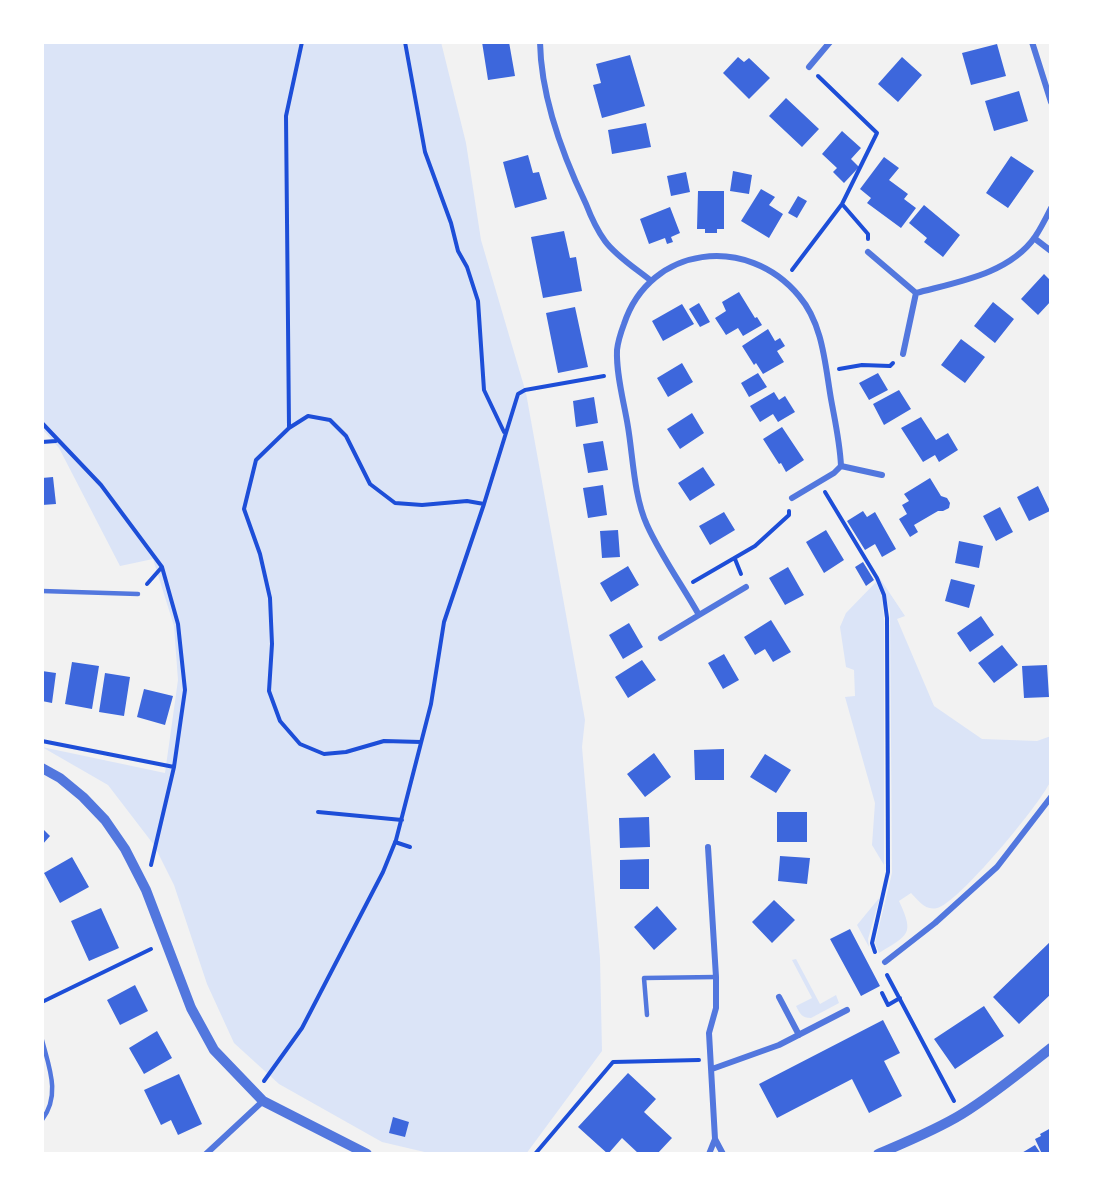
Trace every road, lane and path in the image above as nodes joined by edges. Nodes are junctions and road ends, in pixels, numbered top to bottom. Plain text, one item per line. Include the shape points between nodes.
1 (302, 42) edge
2 (405, 42) edge
3 (540, 42) edge
4 (830, 42) edge
5 (1032, 42) edge
6 (809, 68) joint
7 (1051, 102) edge
8 (842, 204) junction
9 (1051, 208) edge
10 (1034, 238) junction
11 (1051, 250) edge
12 (868, 252) joint
13 (650, 280) junction
14 (784, 280) junction
15 (915, 292) junction
16 (903, 354) joint
17 (826, 372) junction
18 (619, 374) junction
19 (42, 423) edge
20 (289, 428) junction
21 (505, 433) junction
22 (57, 441) junction
23 (42, 442) edge
24 (841, 466) junction
25 (882, 475) dead end
26 (819, 482) junction
27 (792, 498) joint
28 (484, 504) junction
29 (162, 567) junction
30 (746, 587) dead end
31 (684, 588) junction
32 (42, 591) edge
33 (138, 594) joint
34 (699, 615) junction
35 (661, 638) dead end
36 (42, 741) edge
37 (422, 742) junction
38 (174, 767) junction
39 (42, 768) edge
40 (1051, 797) edge
41 (318, 812) dead end
42 (402, 820) junction
43 (395, 842) junction
44 (410, 847) dead end
45 (708, 847) dead end
46 (146, 890) junction
47 (165, 942) junction
48 (877, 957) dead end
49 (885, 962) dead end
50 (886, 972) dead end
51 (716, 977) junction
52 (882, 993) dead end
53 (779, 997) dead end
54 (900, 998) junction
55 (42, 1002) edge
56 (847, 1011) dead end
57 (647, 1015) dead end
58 (799, 1035) junction
59 (42, 1040) edge
60 (1051, 1048) edge
61 (696, 1060) dead end
62 (712, 1069) junction
63 (259, 1097) junction
64 (961, 1115) junction
65 (42, 1120) edge
66 (714, 1139) junction
67 (206, 1154) edge
68 (367, 1154) edge
69 (535, 1154) edge
70 (709, 1154) edge
71 (723, 1154) edge
72 (878, 1154) edge

1 - 20 path via 286,116
2 - 21 path via 425,152 478,301 484,390
3 - 13 street via 542,78 573,177 604,240
4 - 6 street
5 - 7 street
6 - 8 path via 877,133
8 - 12 path via 868,234
8 - 14 path
9 - 10 street
10 - 11 street
10 - 15 street via 1014,258 994,270
12 - 15 street
13 - 14 street via 667,268 712,256 755,263
13 - 18 street via 627,314 620,334
14 - 17 street via 812,317 821,339
15 - 16 street
16 - 17 path via 890,366
17 - 24 street
18 - 21 path via 525,390 518,394
18 - 31 street via 641,508 653,537
19 - 22 path
20 - 28 path via 309,416 330,420 346,436 370,484 395,503
20 - 37 path via 256,460 244,509 270,598 269,691 280,721 300,744 324,754 384,741
21 - 28 path
22 - 23 path
22 - 29 path via 101,485
24 - 25 street
24 - 26 street
26 - 27 street
26 - 48 path via 878,578 887,618 888,872 872,943
27 - 31 path via 789,515 755,546
28 - 37 path via 444,621
29 - 33 path
29 - 38 path via 178,624 185,690
30 - 34 street
31 - 34 street
32 - 33 lane
34 - 35 street
36 - 38 path
37 - 42 path
38 - 46 path
39 - 46 street via 60,778 105,820
40 - 49 street via 997,867
41 - 42 path
42 - 43 path
43 - 44 path
43 - 63 path via 302,1028
45 - 51 street
46 - 47 street
47 - 55 path
47 - 63 street via 191,1008 214,1050
50 - 54 path
51 - 57 lane via 644,978
51 - 62 street via 716,1008 709,1033
52 - 54 path via 888,1005
53 - 58 street
54 - 64 path
56 - 58 street
58 - 62 street
59 - 65 lane via 54,1092
60 - 64 street
61 - 69 path via 612,1062
62 - 66 street
63 - 67 street
63 - 68 street
64 - 72 street
66 - 70 street
66 - 71 street

